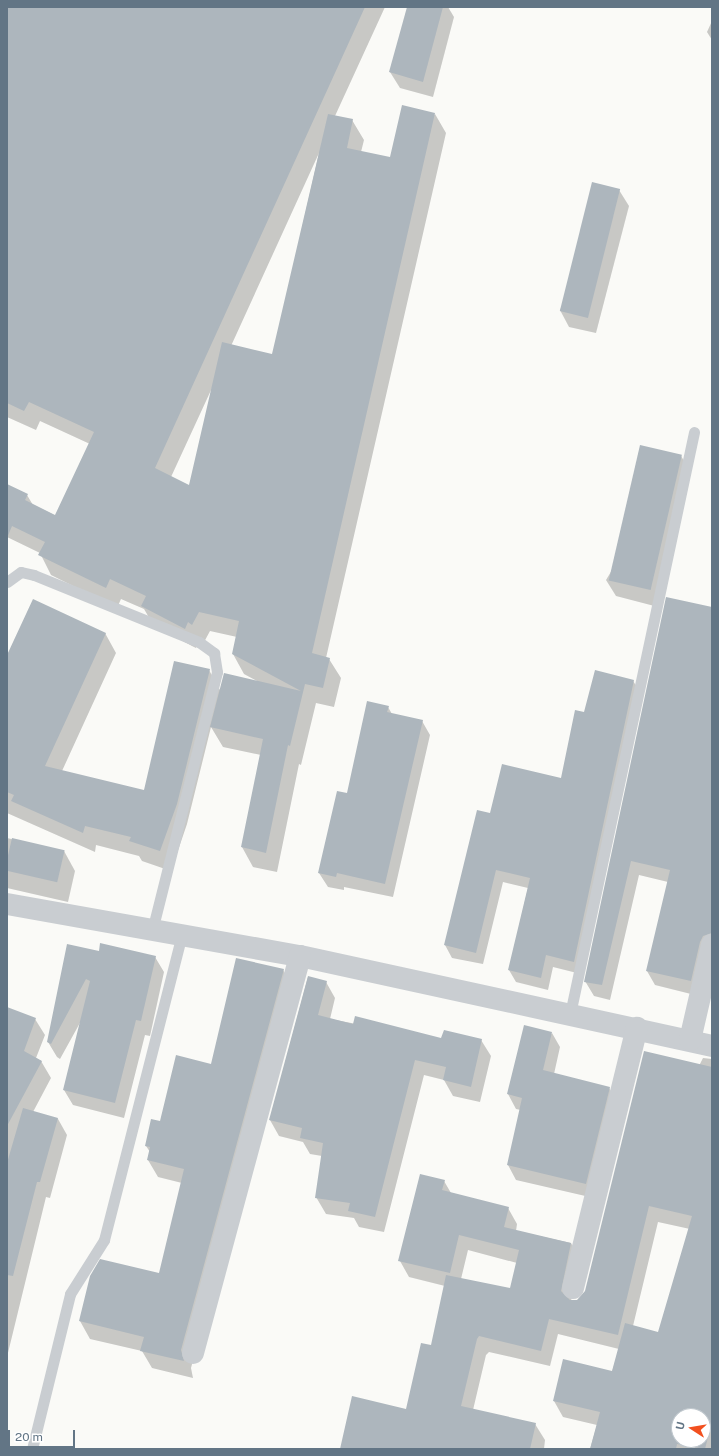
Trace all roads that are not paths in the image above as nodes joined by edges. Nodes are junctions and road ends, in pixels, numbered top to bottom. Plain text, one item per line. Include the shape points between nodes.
1 (694, 432) dead end
2 (7, 582) edge
3 (7, 904) edge
4 (152, 930) junction
5 (182, 935) junction
6 (712, 945) edge
7 (300, 956) junction
8 (570, 1014) junction
9 (637, 1028) junction
10 (690, 1040) junction
11 (712, 1046) edge
12 (573, 1288) dead end
13 (193, 1353) dead end
14 (32, 1449) edge

1 - 8 lane
2 - 4 lane via 21,572 34,576 199,642 214,653 218,661
3 - 4 street
4 - 5 street
5 - 7 street
5 - 14 lane via 104,1240 67,1302
6 - 10 street
7 - 8 street
7 - 13 street
8 - 9 street
9 - 10 street
9 - 12 street
10 - 11 street

